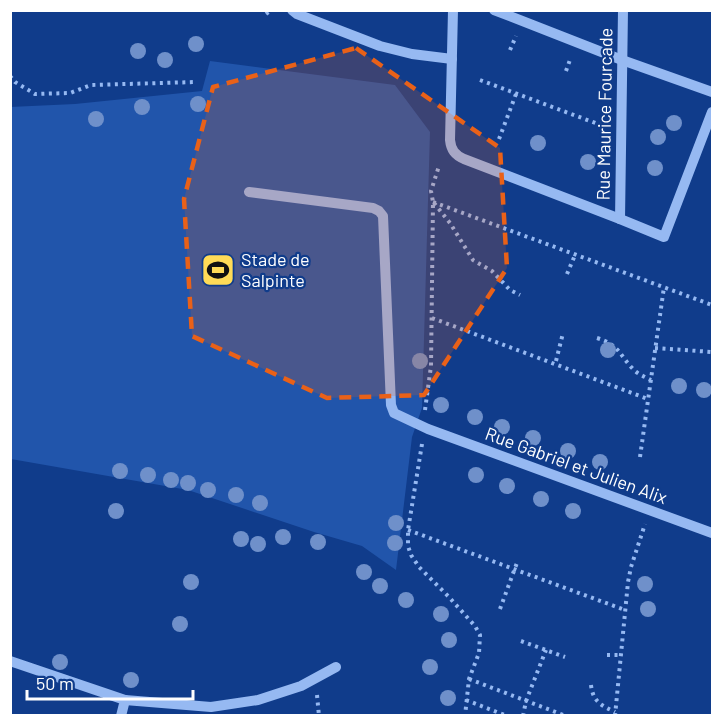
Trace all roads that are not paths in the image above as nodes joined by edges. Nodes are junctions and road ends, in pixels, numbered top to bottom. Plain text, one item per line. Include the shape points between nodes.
1 (292, 10) edge
2 (453, 10) edge
3 (494, 10) edge
4 (623, 10) edge
5 (452, 59) junction
6 (622, 60) junction
7 (712, 92) edge
8 (712, 112) edge
9 (249, 192) dead end
10 (620, 219) junction
11 (712, 533) edge
12 (10, 661) edge
13 (336, 667) dead end
14 (125, 700) junction
15 (121, 716) edge

1 - 5 street via 380,46
2 - 5 street, Rue Maurice Fourcade
3 - 6 street
4 - 6 street, Rue Maurice Fourcade
5 - 10 street, Rue Maurice Fourcade via 450,140 458,156
6 - 7 street
6 - 10 street, Rue Maurice Fourcade
8 - 10 street, Rue Maurice Fourcade via 664,237
9 - 11 street, Rue Gabriel et Julien Alix via 373,208 383,216 394,413
12 - 14 street
13 - 14 street via 301,686 211,708
14 - 15 street

